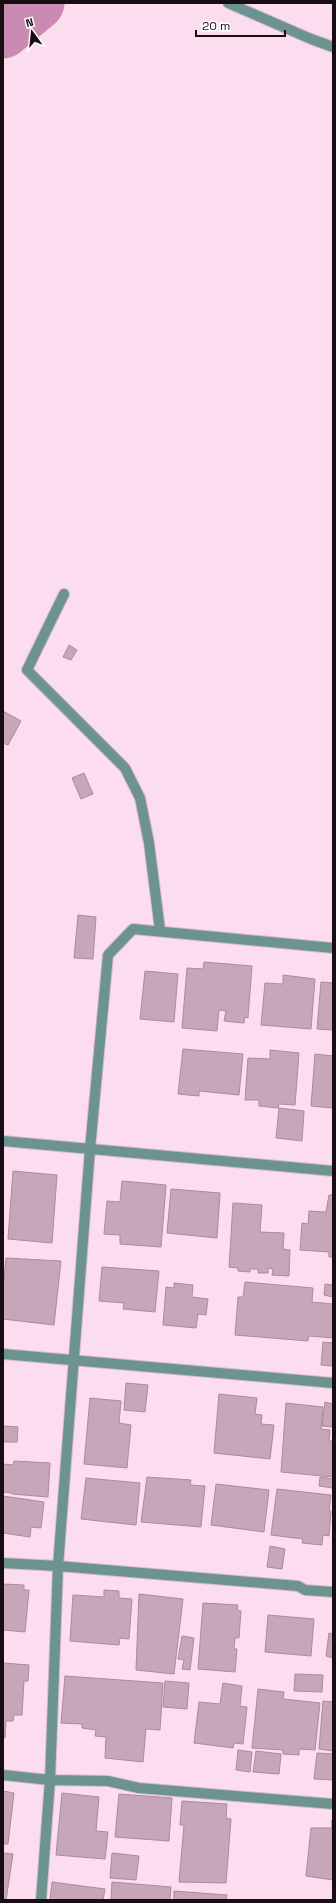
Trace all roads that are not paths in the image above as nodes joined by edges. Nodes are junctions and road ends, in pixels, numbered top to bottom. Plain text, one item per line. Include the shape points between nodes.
1 (228, 3) edge
2 (333, 47) edge
3 (64, 594) dead end
4 (160, 930) junction
5 (333, 948) edge
6 (3, 1141) edge
7 (90, 1149) junction
8 (333, 1171) edge
9 (3, 1354) edge
10 (74, 1360) junction
11 (333, 1383) edge
12 (3, 1564) edge
13 (58, 1566) junction
14 (333, 1592) edge
15 (3, 1775) edge
16 (50, 1780) junction
17 (333, 1804) edge
18 (41, 1900) edge

1 - 2 street via 311,40
3 - 4 street via 28,670 125,768 140,798 150,842
4 - 5 street
4 - 7 street via 133,929 108,956
6 - 7 street
7 - 8 street
7 - 10 street
9 - 10 street
10 - 11 street
10 - 13 street
12 - 13 street
13 - 14 street via 298,1586 305,1590
13 - 16 street
15 - 16 street
16 - 17 street via 108,1781 139,1788
16 - 18 street

